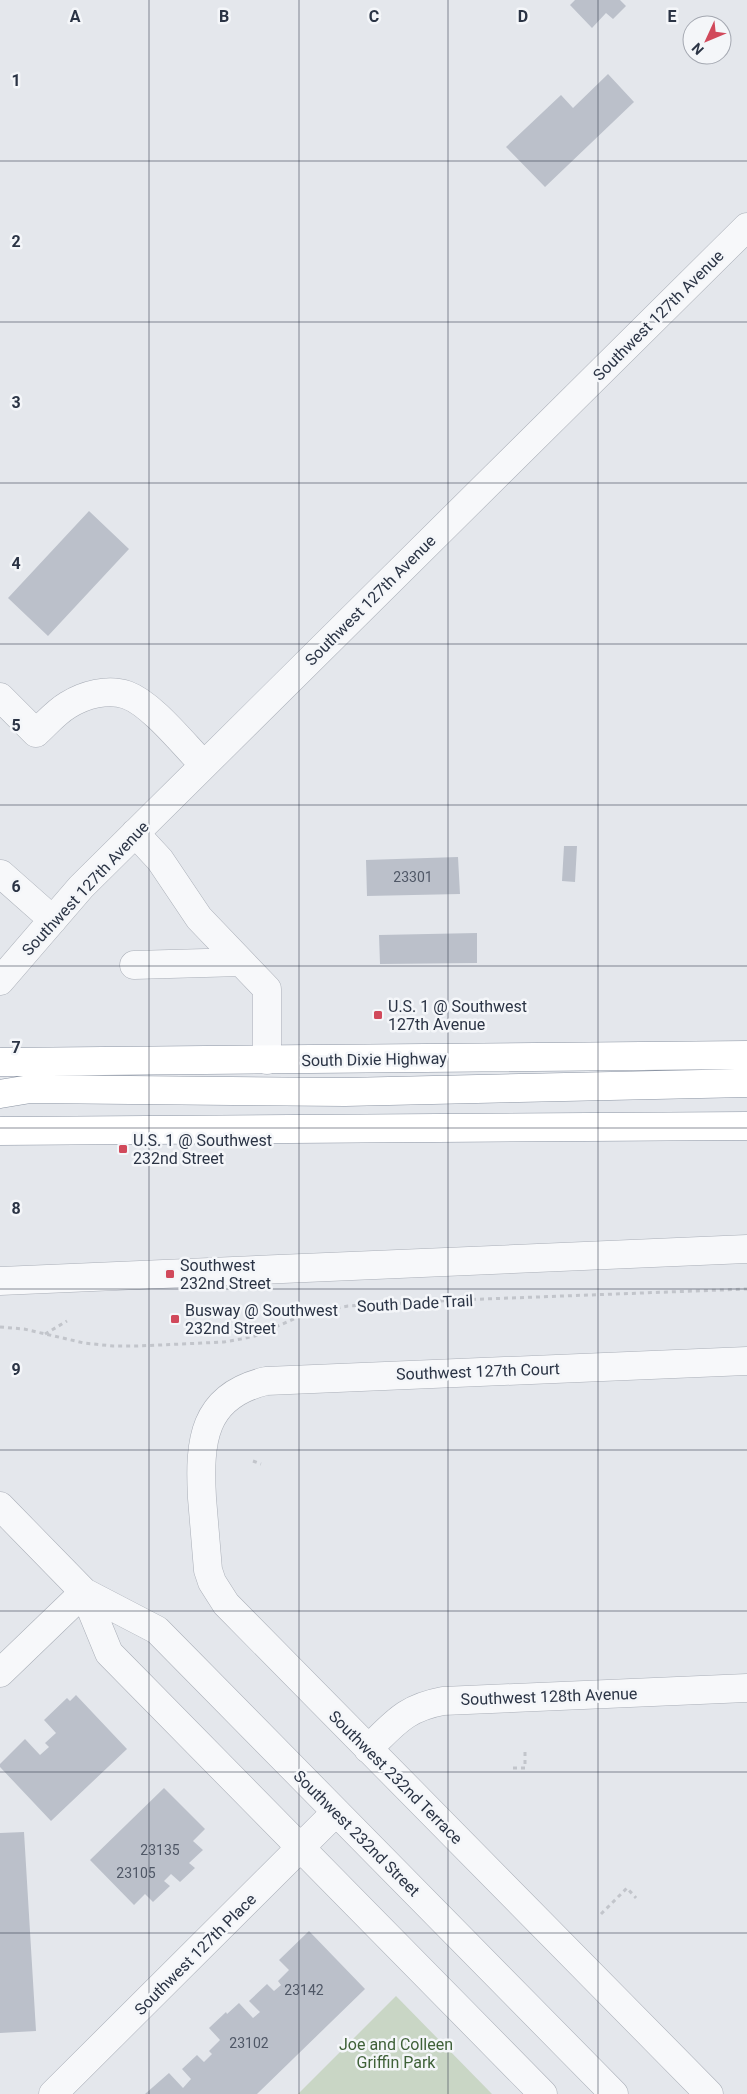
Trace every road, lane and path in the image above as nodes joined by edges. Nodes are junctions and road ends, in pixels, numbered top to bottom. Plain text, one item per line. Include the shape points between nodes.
1 (747, 226) edge
2 (0, 696) edge
3 (204, 764) junction
4 (135, 833) junction
5 (0, 874) edge
6 (53, 920) junction
7 (241, 962) junction
8 (134, 965) dead end
9 (0, 980) edge
10 (747, 1055) edge
11 (267, 1060) junction
12 (0, 1062) edge
13 (747, 1083) edge
14 (0, 1094) edge
15 (747, 1126) edge
16 (0, 1132) edge
17 (747, 1250) edge
18 (0, 1281) edge
19 (747, 1289) edge
20 (68, 1321) dead end
21 (0, 1327) edge
22 (45, 1334) junction
23 (747, 1361) edge
24 (218, 1408) joint
25 (253, 1461) dead end
26 (262, 1464) dead end
27 (0, 1506) edge
28 (84, 1592) junction
29 (0, 1673) edge
30 (747, 1688) edge
31 (368, 1749) junction
32 (525, 1749) dead end
33 (513, 1768) dead end
34 (336, 1812) junction
35 (300, 1848) junction
36 (636, 1898) dead end
37 (601, 1914) dead end
38 (52, 2094) edge
39 (543, 2094) edge
40 (614, 2094) edge
41 (709, 2094) edge

1 - 3 street, Southwest 127th Avenue
2 - 3 street via 36,733 66,706 84,697 103,692 126,694 145,705
3 - 4 street, Southwest 127th Avenue
4 - 6 street, Southwest 127th Avenue
4 - 7 street via 160,860 199,918
5 - 6 street
6 - 9 street, Southwest 127th Avenue
7 - 8 street
7 - 11 street via 267,989
10 - 11 highway, South Dixie Highway
11 - 12 highway, South Dixie Highway
13 - 14 highway via 345,1092 30,1089
15 - 16 highway
17 - 18 street
19 - 22 path, South Dade Trail via 348,1306 311,1313 255,1336 224,1342 112,1346
20 - 22 path
21 - 22 path, South Dade Trail
23 - 24 street, Southwest 127th Court via 275,1380 237,1391
24 - 31 street, Southwest 232nd Terrace via 205,1436 200,1466 204,1533 212,1582 234,1613
25 - 26 path
27 - 28 street, Southwest 232nd Street
28 - 29 street
28 - 34 street, Southwest 232nd Street via 157,1630
28 - 35 street, Southwest 232nd Street via 109,1653
30 - 31 street, Southwest 128th Avenue via 443,1701 414,1708
31 - 41 street, Southwest 232nd Terrace
32 - 33 path via 525,1768
34 - 35 street, Southwest 127th Place
34 - 40 street, Southwest 232nd Street
35 - 38 street, Southwest 127th Place
35 - 39 street, Southwest 232nd Street
36 - 37 path via 627,1888

